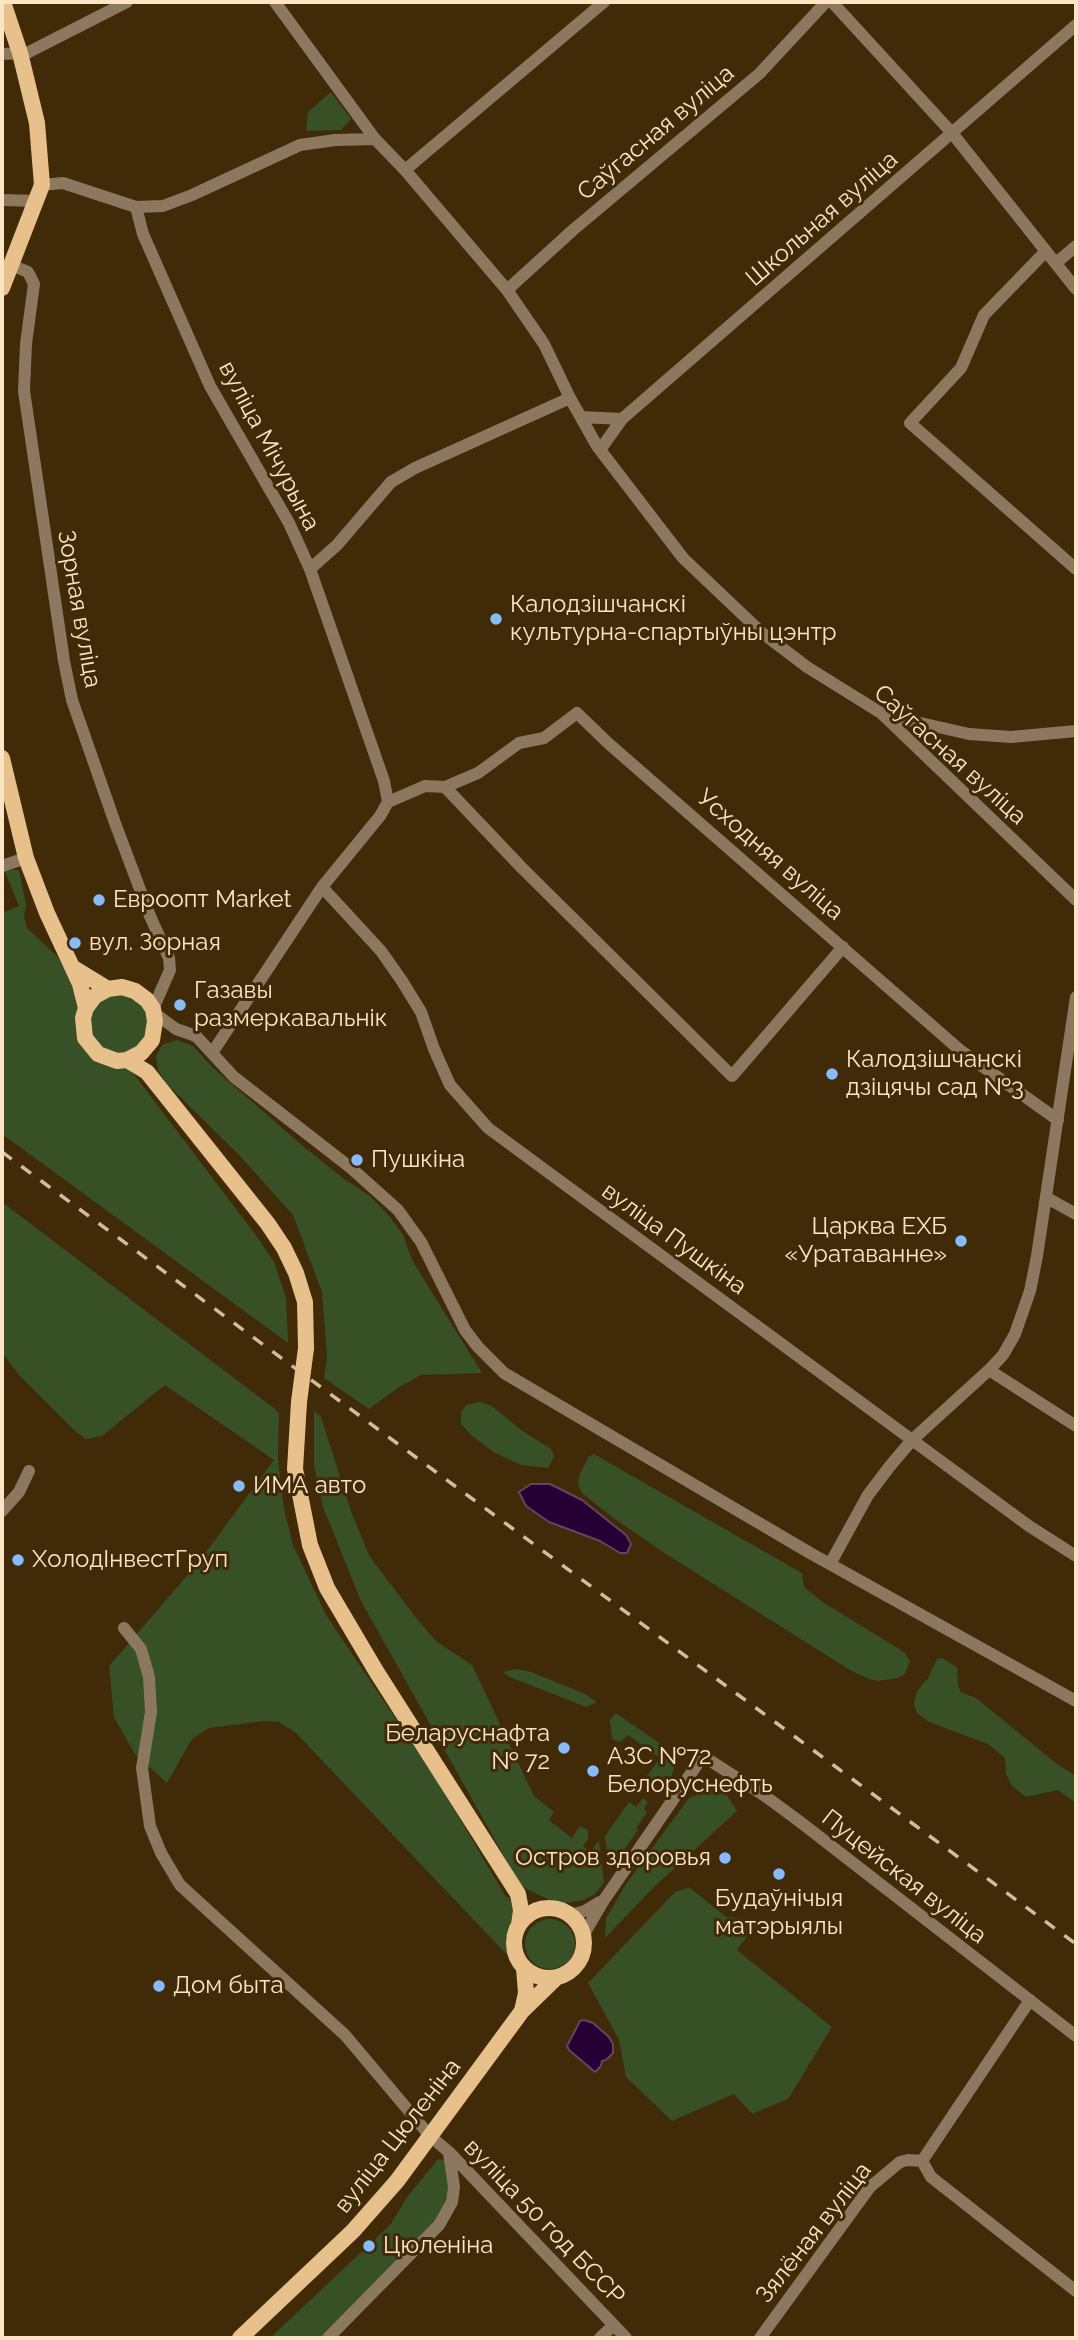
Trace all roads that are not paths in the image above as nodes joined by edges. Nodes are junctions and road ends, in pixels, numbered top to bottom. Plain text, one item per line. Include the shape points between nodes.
1 (3, 2) edge
2 (127, 2) edge
3 (275, 2) edge
4 (604, 2) edge
5 (826, 2) edge
6 (832, 2) edge
7 (1076, 25) edge
8 (20, 53) junction
9 (2, 54) edge
10 (953, 133) junction
11 (374, 139) junction
12 (405, 170) junction
13 (42, 185) junction
14 (2, 200) edge
15 (37, 201) junction
16 (136, 207) junction
17 (1076, 246) edge
18 (1046, 251) junction
19 (1056, 263) junction
20 (11, 265) junction
21 (3, 284) edge
22 (1076, 289) edge
23 (507, 290) junction
24 (570, 398) junction
25 (581, 417) junction
26 (622, 419) junction
27 (600, 450) junction
28 (310, 569) junction
29 (1076, 569) edge
30 (881, 713) junction
31 (1076, 731) edge
32 (2, 758) edge
33 (445, 787) junction
34 (388, 802) junction
35 (26, 858) junction
36 (2, 866) edge
37 (322, 887) junction
38 (1076, 900) edge
39 (843, 947) junction
40 (72, 967) junction
41 (163, 982) junction
42 (108, 989) junction
43 (135, 991) junction
44 (1076, 997) edge
45 (86, 1008) junction
46 (153, 1010) junction
47 (176, 1029) junction
48 (149, 1044) junction
49 (212, 1054) junction
50 (1072, 1059) edge
51 (127, 1060) junction
52 (147, 1072) junction
53 (1058, 1120) junction
54 (1047, 1198) junction
55 (1076, 1214) edge
56 (989, 1370) junction
57 (1076, 1426) edge
58 (912, 1440) junction
59 (29, 1471) dead end
60 (2, 1511) edge
61 (1076, 1556) edge
62 (830, 1564) junction
63 (124, 1628) dead end
64 (1076, 1701) edge
65 (703, 1756) joint
66 (517, 1894) junction
67 (604, 1900) junction
68 (547, 1908) junction
69 (570, 1915) junction
70 (519, 1925) junction
71 (583, 1934) junction
72 (524, 1968) junction
73 (556, 1978) junction
74 (1030, 2000) junction
75 (522, 2011) junction
76 (1076, 2036) edge
77 (430, 2136) junction
78 (449, 2152) junction
79 (922, 2161) junction
80 (1076, 2291) edge
81 (614, 2325) junction
82 (240, 2338) edge
83 (328, 2338) edge
84 (600, 2338) edge
85 (626, 2338) edge
86 (760, 2338) edge

1 - 8 main road
2 - 8 street
3 - 11 street, Саўгасная вуліца
4 - 12 street
5 - 23 street, Саўгасная вуліца via 759,74
6 - 10 street
7 - 10 street, Школьная вуліца
8 - 9 street
8 - 13 main road via 37,123
10 - 18 street
10 - 26 street, Школьная вуліца
11 - 12 street, Саўгасная вуліца
11 - 16 street via 300,145 182,199 163,206
12 - 23 street, Саўгасная вуліца
13 - 15 main road
13 - 16 street via 63,183
14 - 15 street
15 - 20 main road
16 - 28 street, вуліца Мічурына via 143,234 210,386 289,523
17 - 19 street
18 - 19 street
18 - 29 street via 984,315 961,368 910,423
19 - 22 street
20 - 21 main road
20 - 41 street, Зорная вуліца via 28,272 34,284 24,391 72,700 119,835 169,958 170,970
23 - 24 street, Саўгасная вуліца via 544,344
24 - 25 street, Саўгасная вуліца
24 - 28 street via 391,482
25 - 26 street
25 - 27 street, Саўгасная вуліца
26 - 27 street, Школьная вуліца
27 - 30 street, Саўгасная вуліца via 683,558 761,632
28 - 34 street, вуліца Мічурына
30 - 31 street via 969,734 1011,737
30 - 38 street, Саўгасная вуліца
32 - 35 main road
33 - 34 street via 425,786
33 - 39 street, Усходняя вуліца via 478,773 519,743 544,737 578,713
33 - 39 street via 732,1076
34 - 37 street
35 - 36 street
35 - 40 main road
37 - 49 street
37 - 58 street, вуліца Пушкіна via 382,951 421,1012 450,1085 488,1128
39 - 53 street, Усходняя вуліца via 961,1051
40 - 42 main road
40 - 45 main road
41 - 43 street
41 - 46 street
42 - 43 main road
42 - 45 main road
43 - 46 main road
44 - 50 street
45 - 51 main road via 82,1028 90,1047 107,1059
46 - 47 street
46 - 48 main road via 155,1031
47 - 48 street
47 - 49 street via 196,1036
48 - 51 main road
48 - 52 main road
49 - 62 street via 398,1210 421,1242 465,1330 504,1373
50 - 53 street
51 - 52 main road
52 - 66 main road, bridge via 268,1224 296,1273 305,1302 306,1348 295,1469 310,1545 327,1588 376,1671
53 - 54 street
54 - 55 street
54 - 56 street via 1021,1320 1003,1355
56 - 57 street
56 - 58 street
58 - 61 street, вуліца Пушкіна
58 - 62 street via 867,1495
59 - 60 street
62 - 64 street
63 - 77 street, вуліца 50 год БССР via 141,1649 149,1676 151,1712 142,1768 150,1826 180,1885 345,2035
65 - 67 street, вуліца Цюленіна
65 - 74 street, Пуцейская вуліца via 799,1821
66 - 68 main road
66 - 70 main road
67 - 69 street
67 - 71 street, вуліца Цюленіна
68 - 69 main road
68 - 70 main road via 526,1916
69 - 71 main road
70 - 72 main road via 514,1948
71 - 73 main road, вуліца Цюленіна via 585,1945 576,1967
72 - 73 main road via 545,1979
72 - 75 main road
73 - 75 main road, вуліца Цюленіна
74 - 76 street, Пуцейская вуліца
74 - 79 street
75 - 77 main road, вуліца Цюленіна
77 - 78 street, вуліца 50 год БССР
77 - 82 main road, вуліца Цюленіна via 353,2231
78 - 81 street, вуліца 50 год БССР
78 - 83 street, вуліца Цюленіна via 454,2188 439,2225
79 - 80 street via 931,2177
79 - 86 street, Зялёная вуліца via 900,2162 870,2187
81 - 84 street
81 - 85 street, вуліца 50 год БССР

